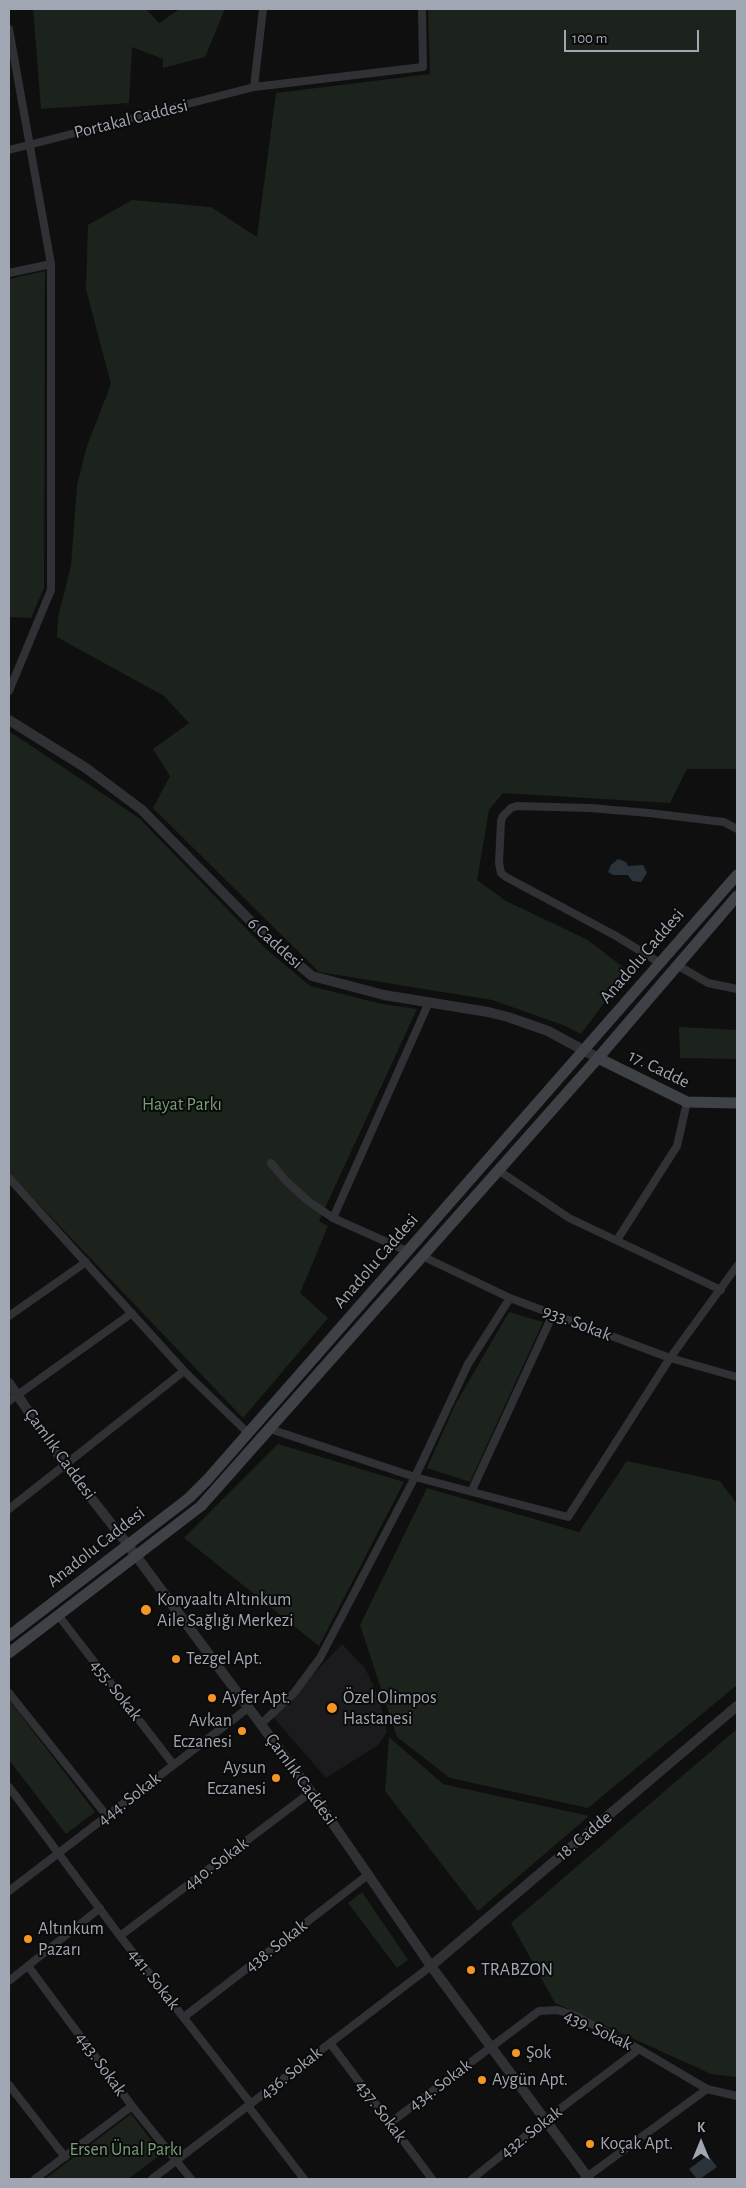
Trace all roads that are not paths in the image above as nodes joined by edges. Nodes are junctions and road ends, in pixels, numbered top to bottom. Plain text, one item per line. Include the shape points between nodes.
1 (263, 9) edge
2 (422, 9) edge
3 (9, 29) edge
4 (254, 87) junction
5 (31, 145) junction
6 (9, 150) edge
7 (51, 264) junction
8 (9, 273) edge
9 (9, 691) edge
10 (9, 720) edge
11 (737, 829) edge
12 (737, 875) edge
13 (737, 896) edge
14 (660, 963) junction
15 (677, 965) junction
16 (737, 990) edge
17 (429, 1002) junction
18 (583, 1050) junction
19 (598, 1058) junction
20 (687, 1102) junction
21 (737, 1103) edge
22 (271, 1163) dead end
23 (498, 1170) junction
24 (9, 1178) edge
25 (333, 1218) junction
26 (617, 1240) junction
27 (407, 1251) junction
28 (422, 1256) junction
29 (86, 1262) junction
30 (737, 1266) edge
31 (721, 1290) junction
32 (510, 1298) junction
33 (132, 1313) junction
34 (553, 1314) junction
35 (9, 1316) edge
36 (670, 1358) junction
37 (184, 1371) junction
38 (737, 1377) edge
39 (9, 1383) edge
40 (13, 1398) edge
41 (270, 1429) junction
42 (248, 1434) junction
43 (66, 1466) junction
44 (415, 1476) junction
45 (472, 1490) junction
46 (9, 1509) edge
47 (128, 1545) junction
48 (136, 1556) junction
49 (58, 1615) junction
50 (9, 1636) edge
51 (9, 1653) edge
52 (9, 1693) edge
53 (737, 1706) edge
54 (248, 1708) junction
55 (261, 1724) junction
56 (173, 1764) junction
57 (9, 1787) edge
58 (311, 1792) junction
59 (107, 1816) junction
60 (58, 1853) junction
61 (369, 1874) junction
62 (9, 1891) edge
63 (100, 1908) junction
64 (120, 1936) junction
65 (28, 1966) junction
66 (430, 1966) junction
67 (9, 1981) edge
68 (184, 2017) junction
69 (330, 2043) junction
70 (491, 2047) junction
71 (639, 2049) junction
72 (9, 2084) edge
73 (707, 2089) junction
74 (737, 2096) edge
75 (250, 2105) junction
76 (132, 2106) junction
77 (544, 2121) junction
78 (390, 2123) junction
79 (65, 2157) junction
80 (176, 2161) junction
81 (35, 2179) edge
82 (152, 2179) edge
83 (191, 2179) edge
84 (304, 2179) edge
85 (432, 2179) edge
86 (472, 2179) edge
87 (587, 2179) edge

1 - 4 street
2 - 4 street, Portakal Caddesi via 423,67
3 - 5 street
4 - 5 street, Portakal Caddesi
5 - 6 street, Portakal Caddesi
5 - 7 street
7 - 8 street
7 - 9 street via 51,590
10 - 17 street, 6 Caddesi via 86,768 142,810 269,940 312,976 384,996
11 - 14 street via 724,822 590,808 517,806 503,816 499,863 506,878
12 - 14 main road, Anadolu Caddesi
13 - 15 main road, Anadolu Caddesi
14 - 18 main road, Anadolu Caddesi
15 - 16 street via 708,983
15 - 19 main road, Anadolu Caddesi
17 - 18 street, 6 Caddesi via 508,1017
17 - 25 street
18 - 19 street, 6 Caddesi
18 - 27 main road, Anadolu Caddesi
19 - 20 main road, 17. Cadde
19 - 23 main road, Anadolu Caddesi
20 - 21 main road, 17. Cadde
20 - 26 street via 677,1146
22 - 25 street via 308,1201
23 - 26 street via 569,1218
23 - 28 main road, Anadolu Caddesi
24 - 29 street
25 - 27 street
26 - 31 street
27 - 42 main road, Anadolu Caddesi
28 - 32 street, 933. Sokak
28 - 41 main road, Anadolu Caddesi
29 - 33 street
29 - 35 street
30 - 31 street
31 - 36 street
32 - 34 street, 933. Sokak
32 - 44 street via 468,1364
33 - 37 street
33 - 40 street
34 - 36 street, 933. Sokak
34 - 45 street
36 - 38 street, 933. Sokak
36 - 45 street via 568,1517
37 - 42 street
37 - 43 street
39 - 40 street, Çamlık Caddesi
40 - 43 street, Çamlık Caddesi
41 - 44 street
41 - 48 main road, Anadolu Caddesi via 202,1506
42 - 47 main road, Anadolu Caddesi via 189,1498
43 - 46 street
43 - 47 street, Çamlık Caddesi
44 - 45 street
44 - 55 street via 320,1658 294,1693
47 - 48 street, Çamlık Caddesi
47 - 50 main road, Anadolu Caddesi
48 - 49 main road, Anadolu Caddesi
48 - 54 street, Çamlık Caddesi
49 - 51 main road, Anadolu Caddesi
49 - 56 street, 455. Sokak
52 - 59 street
53 - 66 street, 18. Cadde
54 - 55 street, Çamlık Caddesi
54 - 56 street, 444. Sokak
55 - 58 street, Çamlık Caddesi
56 - 59 street, 444. Sokak
57 - 60 street, 441. Sokak
58 - 61 street, Çamlık Caddesi
58 - 64 street, 440. Sokak
59 - 60 street, 444. Sokak
60 - 62 street, 444. Sokak
60 - 63 street, 441. Sokak
61 - 66 street, Çamlık Caddesi
61 - 68 street, 438. Sokak
63 - 64 street, 441. Sokak
63 - 65 street
64 - 68 street, 441. Sokak
65 - 67 street
65 - 76 street, 443. Sokak
66 - 69 street, 436. Sokak
66 - 70 street, Çamlık Caddesi
68 - 75 street, 441. Sokak
69 - 75 street, 436. Sokak
69 - 78 street, 437. Sokak
70 - 71 street, 439. Sokak via 539,2011 557,2010 574,2015
70 - 77 street, Çamlık Caddesi
70 - 78 street, 434. Sokak
71 - 73 street, 439. Sokak
71 - 77 street, 432. Sokak
72 - 79 street
73 - 74 street, 439. Sokak
73 - 87 street
75 - 80 street, 436. Sokak
75 - 84 street, 441. Sokak
76 - 79 street
76 - 80 street, 443. Sokak
77 - 86 street, 432. Sokak
77 - 87 street, Çamlık Caddesi
78 - 85 street, 437. Sokak
79 - 81 street
80 - 82 street, 436. Sokak
80 - 83 street, 443. Sokak

